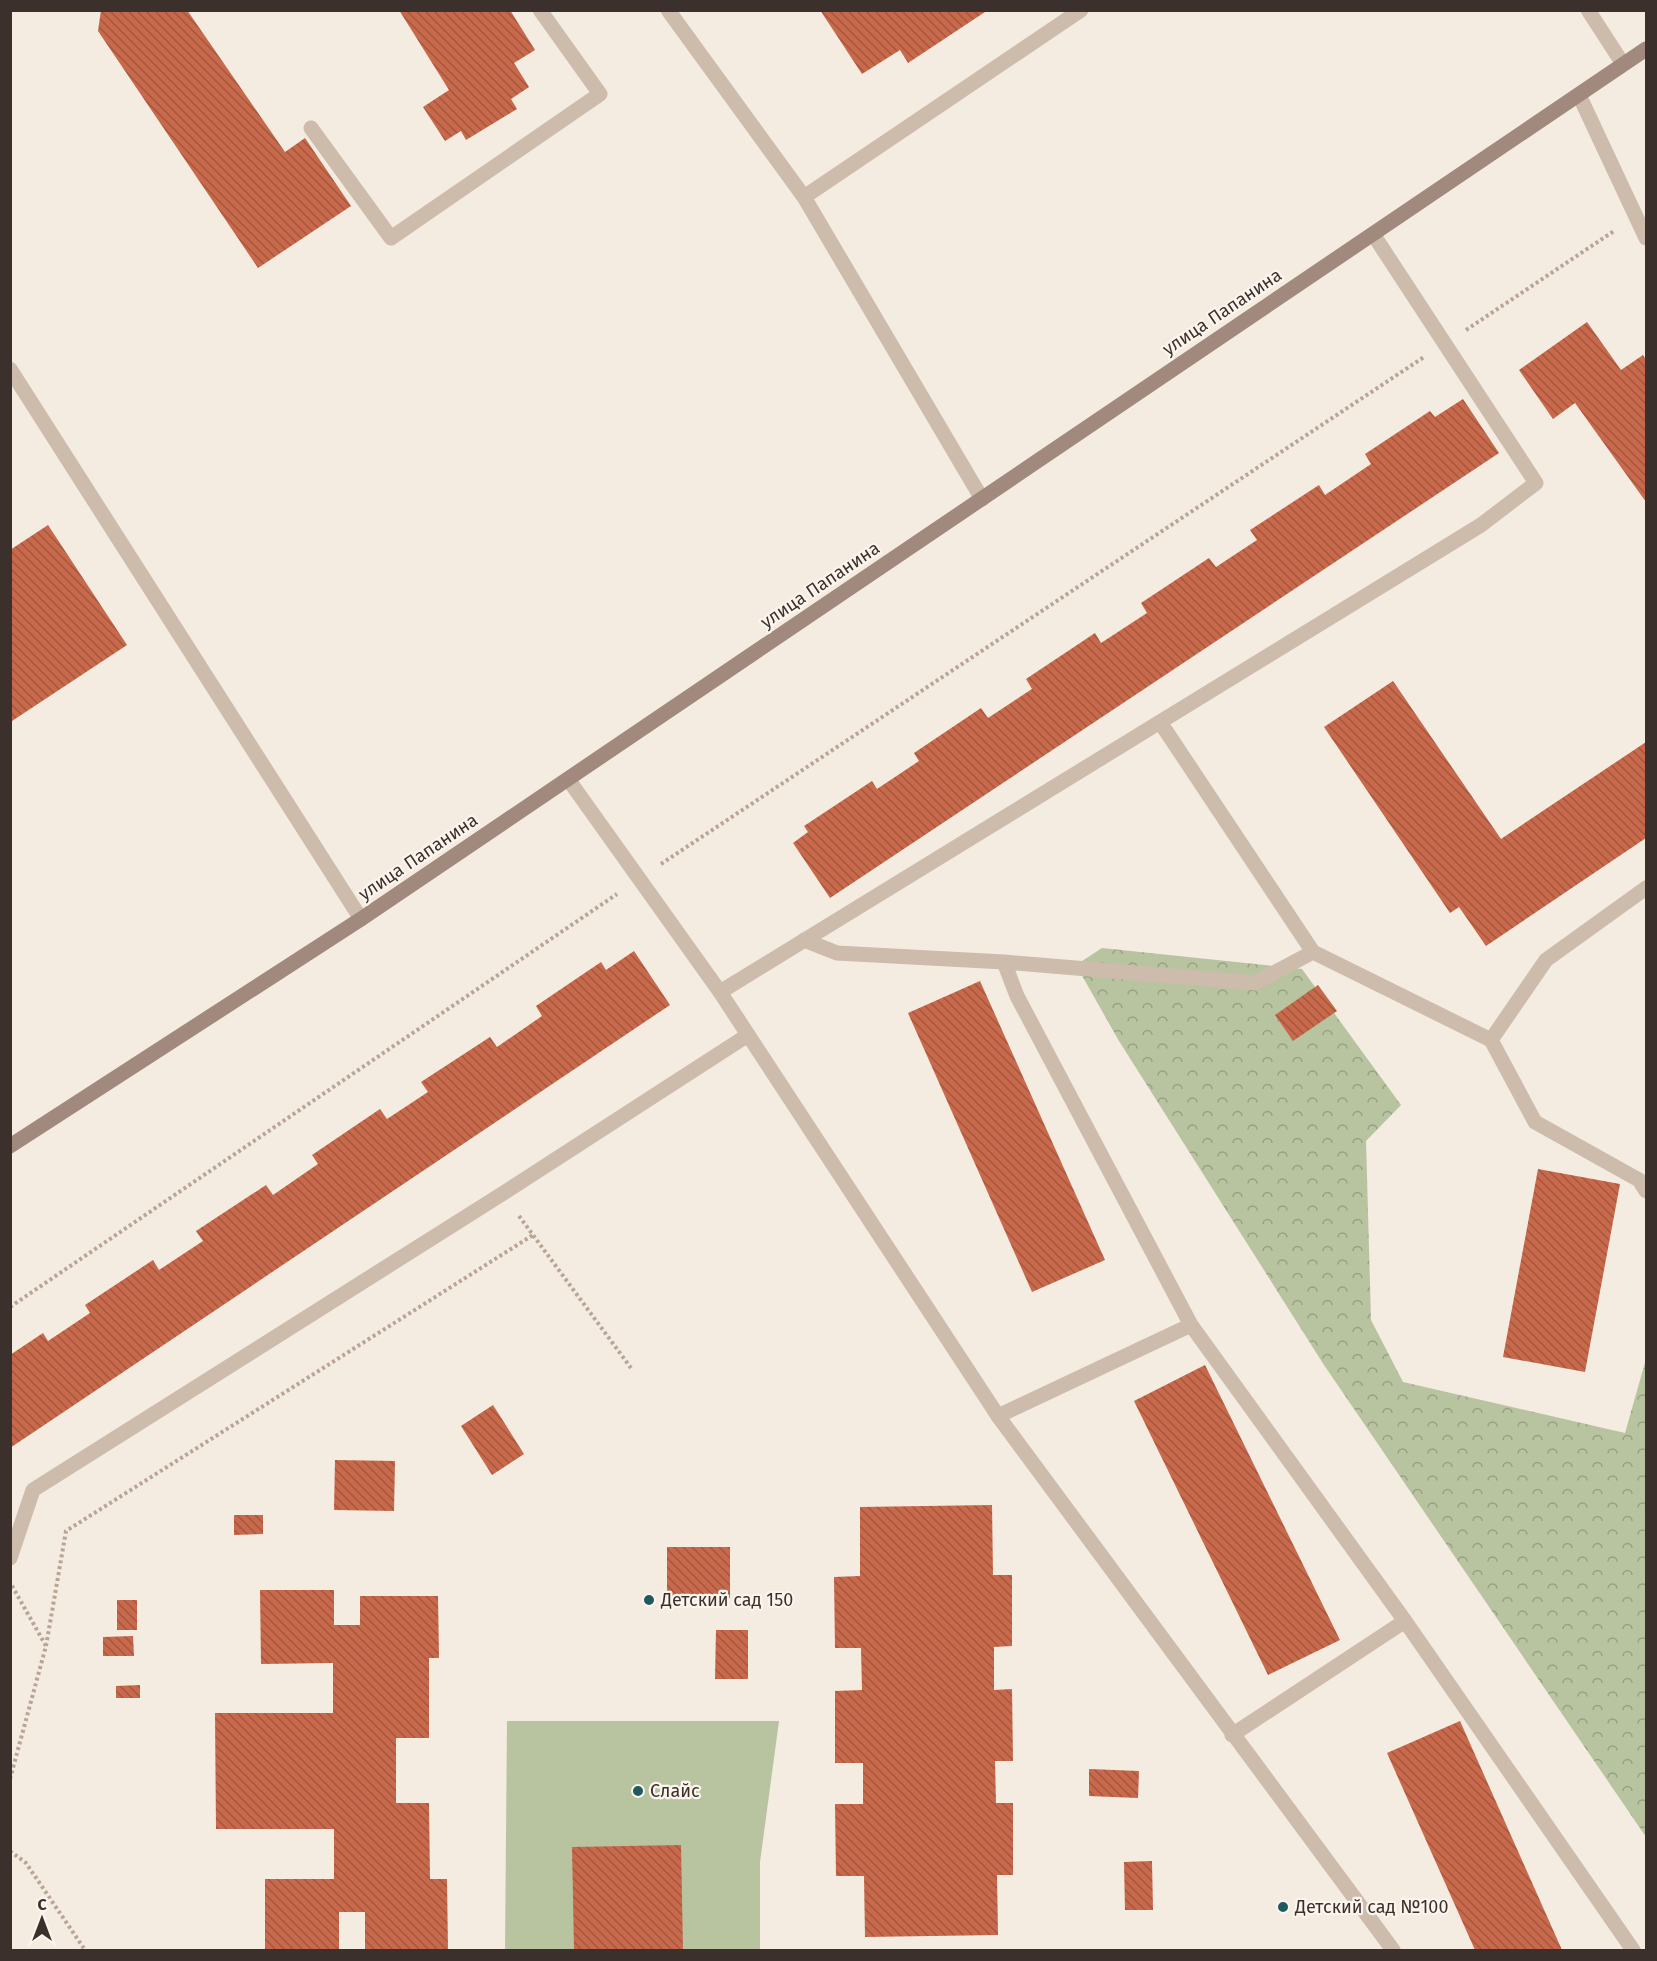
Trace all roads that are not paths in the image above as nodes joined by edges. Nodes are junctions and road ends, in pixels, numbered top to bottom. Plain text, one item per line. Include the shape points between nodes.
1 (540, 10) edge
2 (668, 10) edge
3 (1081, 10) edge
4 (1588, 10) edge
5 (1647, 49) edge
6 (1623, 64) junction
7 (1579, 95) junction
8 (311, 128) dead end
9 (804, 197) junction
10 (1373, 234) junction
11 (1647, 238) edge
12 (10, 369) edge
13 (982, 499) junction
14 (1160, 722) junction
15 (568, 779) junction
16 (1647, 888) edge
17 (361, 919) junction
18 (804, 940) junction
19 (1313, 952) junction
20 (1004, 962) junction
21 (720, 992) junction
22 (747, 1035) junction
23 (1491, 1040) junction
24 (10, 1146) edge
25 (1647, 1191) edge
26 (1191, 1324) junction
27 (998, 1416) junction
28 (10, 1558) edge
29 (1405, 1621) junction
30 (1232, 1736) junction
31 (1393, 1950) edge
32 (1633, 1950) edge

1 - 8 street via 600,94 391,238
2 - 9 street
3 - 9 street
4 - 6 street
5 - 6 street, улица Папанина
6 - 7 street, улица Папанина
7 - 10 street, улица Папанина
7 - 11 street
9 - 13 street
10 - 13 street, улица Папанина
10 - 14 street via 1536,483 1482,525
12 - 17 street
13 - 15 street, улица Папанина
14 - 18 street
14 - 19 street
15 - 17 street, улица Папанина
15 - 21 street
16 - 23 street via 1546,960
17 - 24 street, улица Папанина
18 - 20 street via 837,953
18 - 21 street
19 - 20 street via 1254,983
19 - 23 street
20 - 26 street via 1017,996
21 - 22 street
22 - 27 street
22 - 28 street via 33,1490
23 - 25 street via 1534,1122 1639,1180
26 - 27 street
26 - 29 street
27 - 30 street
29 - 30 street
29 - 32 street
30 - 31 street

